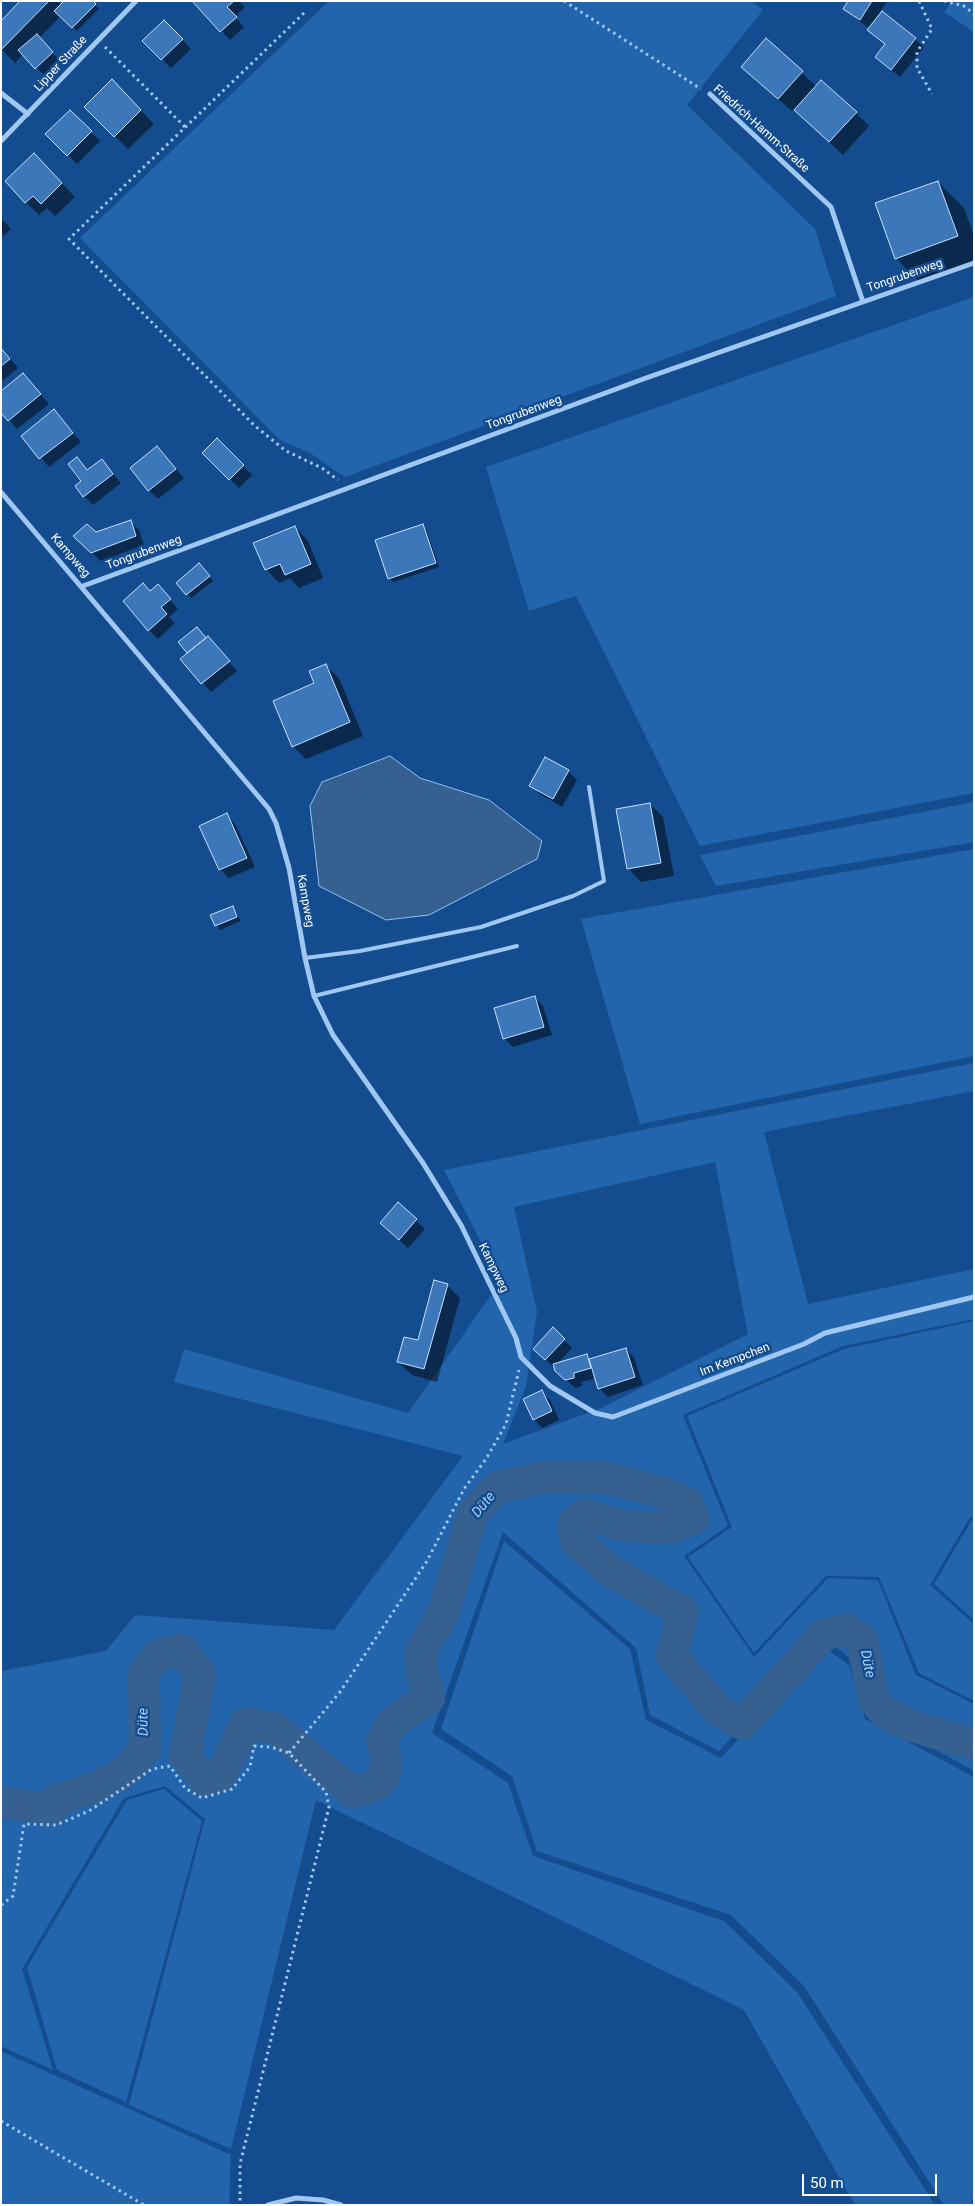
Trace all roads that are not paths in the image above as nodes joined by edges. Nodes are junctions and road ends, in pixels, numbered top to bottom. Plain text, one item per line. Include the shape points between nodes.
1 (136, 1) edge
2 (1, 93) edge
3 (710, 94) road end
4 (28, 114) junction
5 (1, 141) edge
6 (974, 263) edge
7 (863, 302) junction
8 (1, 492) edge
9 (83, 586) junction
10 (589, 787) dead end
11 (517, 946) dead end
12 (305, 958) junction
13 (314, 996) junction
14 (974, 1297) edge
15 (521, 1357) joint
16 (268, 2205) edge
17 (340, 2205) edge

1 - 4 street, Lipper Straße
2 - 4 street
3 - 7 street, Friedrich-Hamm-Straße via 831,207
4 - 5 street, Lipper Straße
6 - 7 street, Tongrubenweg
7 - 9 street, Tongrubenweg
8 - 9 street, Kampweg
9 - 12 street, Kampweg via 268,809 276,824 289,868
10 - 12 lane via 604,881 573,896 481,927
11 - 13 lane
12 - 13 street, Kampweg
13 - 15 street, Kampweg via 333,1035 402,1130 461,1225 516,1338
14 - 15 street, Im Kempchen via 825,1333 613,1418 595,1413 550,1386
16 - 17 street via 296,2198

